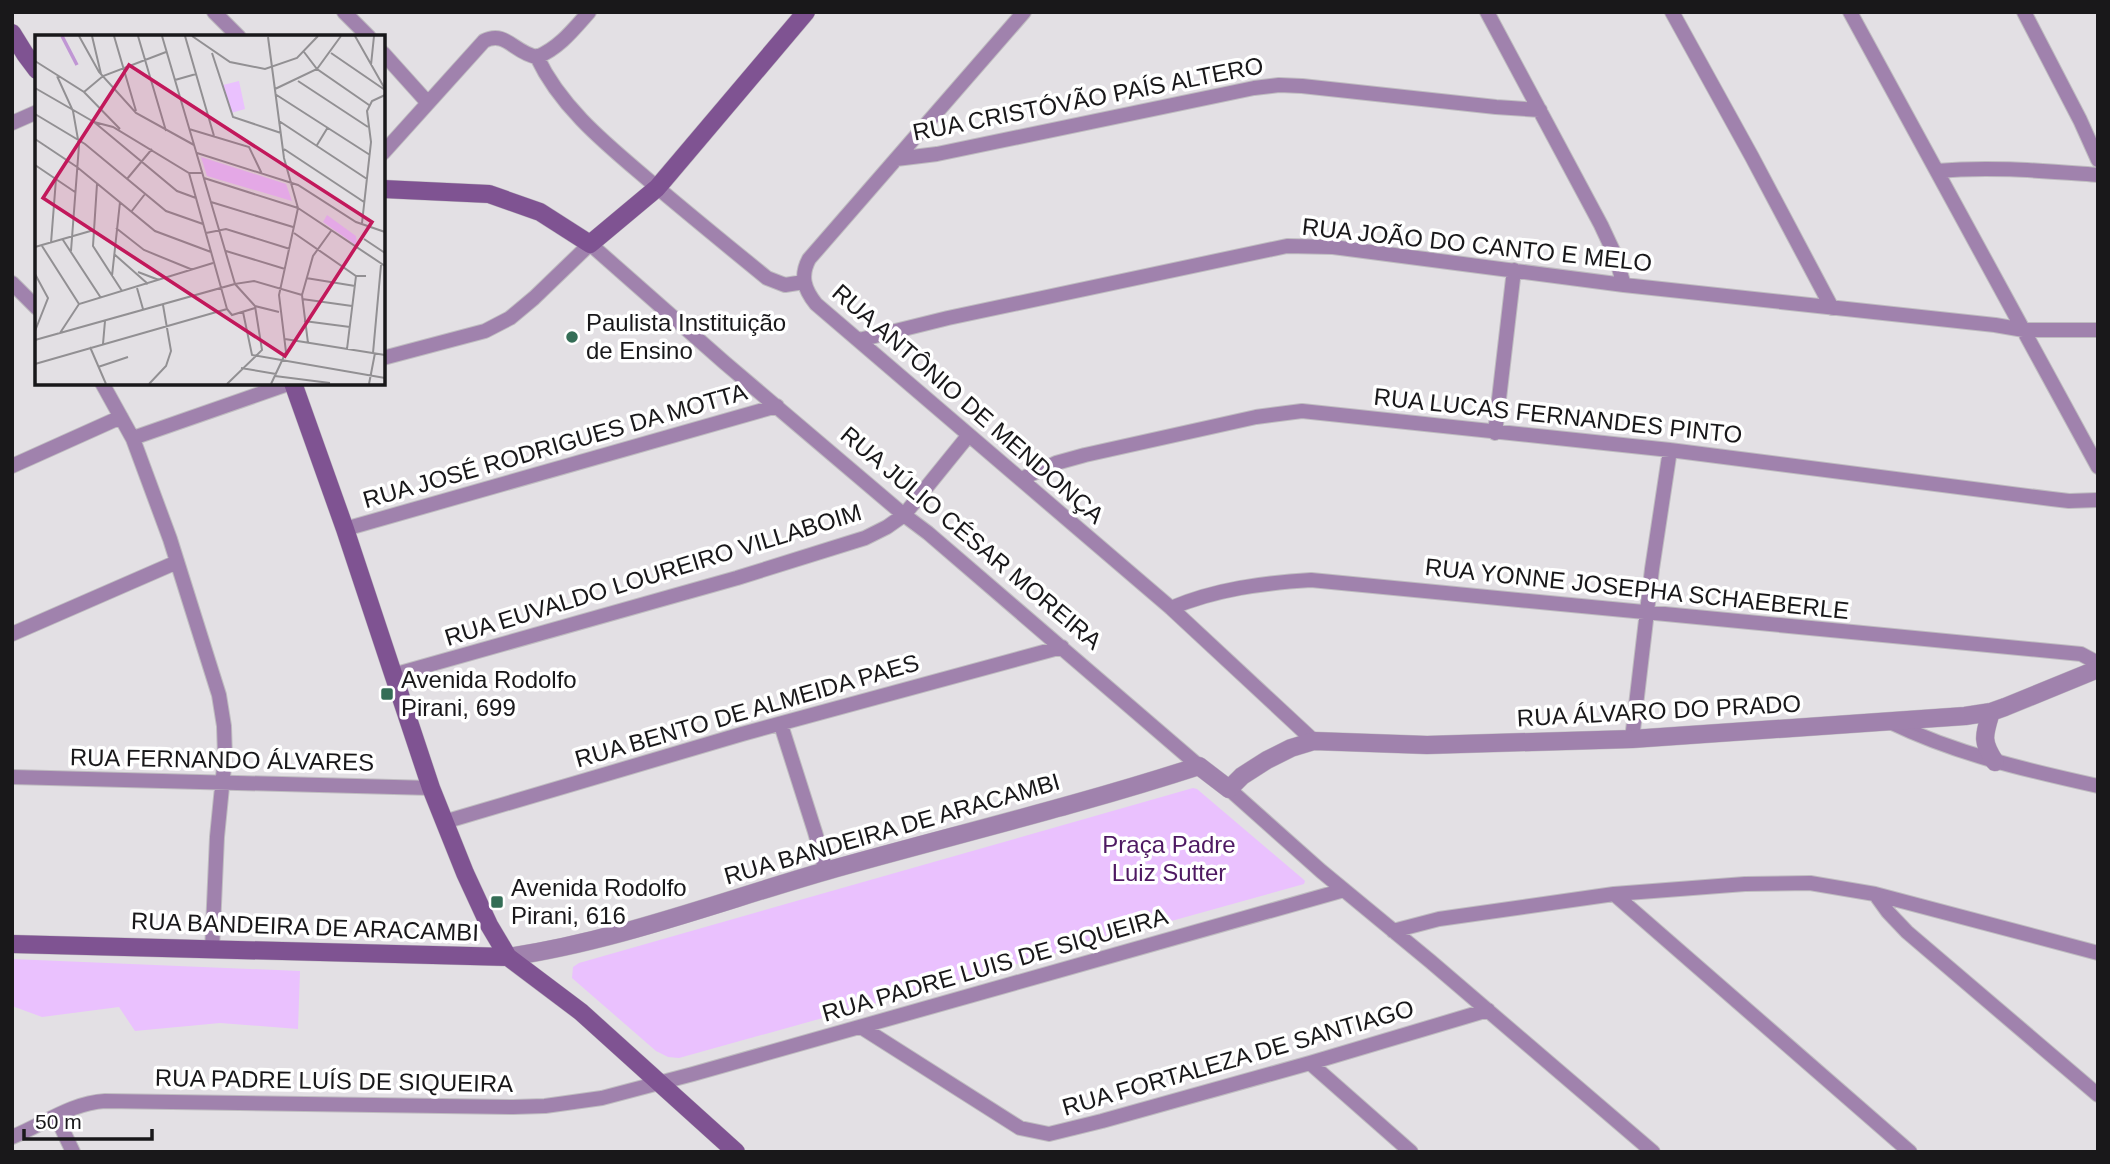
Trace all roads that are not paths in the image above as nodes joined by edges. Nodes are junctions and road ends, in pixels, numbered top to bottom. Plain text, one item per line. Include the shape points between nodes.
1 (214, 12) edge
2 (344, 12) edge
3 (589, 12) edge
4 (806, 12) edge
5 (1024, 12) edge
6 (1487, 12) edge
7 (1672, 12) edge
8 (1850, 12) edge
9 (2024, 12) edge
10 (12, 33) edge
11 (237, 35) edge
12 (367, 35) edge
13 (385, 55) edge
14 (537, 57) junction
15 (35, 68) edge
16 (428, 103) junction
17 (1540, 110) junction
18 (35, 113) edge
19 (12, 123) edge
20 (385, 151) edge
21 (895, 159) junction
22 (2098, 160) edge
23 (1937, 171) junction
24 (2098, 175) edge
25 (657, 188) junction
26 (385, 189) edge
27 (590, 244) junction
28 (1514, 270) junction
29 (804, 282) junction
30 (1625, 285) junction
31 (15, 289) edge
32 (35, 306) edge
33 (1832, 308) junction
34 (2024, 330) junction
35 (2098, 330) edge
36 (859, 340) junction
37 (385, 357) edge
38 (103, 385) edge
39 (286, 385) edge
40 (293, 385) edge
41 (777, 406) junction
42 (121, 417) junction
43 (1495, 433) junction
44 (968, 436) junction
45 (133, 438) junction
46 (1670, 450) junction
47 (12, 466) edge
48 (2098, 467) edge
49 (1021, 479) junction
50 (2098, 500) edge
51 (904, 515) junction
52 (345, 529) junction
53 (177, 562) junction
54 (1171, 608) junction
55 (1647, 613) junction
56 (12, 634) edge
57 (1062, 647) junction
58 (2098, 667) edge
59 (393, 675) junction
60 (1991, 712) junction
61 (1890, 722) junction
62 (781, 725) junction
63 (1632, 739) junction
64 (1314, 741) junction
65 (1995, 762) junction
66 (1199, 766) junction
67 (12, 777) edge
68 (223, 784) junction
69 (2098, 786) edge
70 (431, 788) junction
71 (1229, 789) junction
72 (444, 822) junction
73 (826, 871) junction
74 (1344, 890) junction
75 (1614, 894) junction
76 (1875, 894) junction
77 (1393, 931) junction
78 (12, 944) edge
79 (212, 950) junction
80 (2098, 953) edge
81 (509, 957) junction
82 (1488, 1010) junction
83 (861, 1027) junction
84 (1310, 1063) junction
85 (659, 1082) junction
86 (2098, 1095) edge
87 (56, 1116) junction
88 (12, 1137) edge
89 (73, 1152) edge
90 (737, 1152) edge
91 (1411, 1152) edge
92 (1653, 1152) edge
93 (1910, 1152) edge

1 - 11 street
2 - 12 street
3 - 14 street via 550,52
4 - 25 main road
5 - 21 street
6 - 17 street
7 - 33 street
8 - 23 street
9 - 22 street
10 - 15 main road
13 - 16 street
14 - 16 street via 493,37 477,47
14 - 25 street, RUA ANTÔNIO DE MENDONÇA via 547,77 592,132
16 - 20 street
17 - 21 street, RUA CRISTÓVÃO PAÍS ALTERO via 1279,85
17 - 30 street via 1601,225
18 - 19 street
21 - 29 street via 809,259
23 - 24 street via 2006,168
23 - 34 street
25 - 27 main road
25 - 29 street, RUA ANTÔNIO DE MENDONÇA via 767,278 785,285
26 - 27 main road, RUA JÚLIO CÉSAR MOREIRA via 489,194 540,212
27 - 37 street via 510,318 485,331
27 - 41 street, RUA JÚLIO CÉSAR MOREIRA
28 - 30 street, RUA JOÃO DO CANTO E MELO
28 - 36 street, RUA JOÃO DO CANTO E MELO via 1333,247 1287,246
28 - 43 street
29 - 36 street, RUA ANTÔNIO DE MENDONÇA via 816,304
30 - 33 street, RUA JOÃO DO CANTO E MELO
31 - 32 street
33 - 34 street, RUA JOÃO DO CANTO E MELO
34 - 35 street, RUA JOÃO DO CANTO E MELO
34 - 48 street
36 - 44 street, RUA ANTÔNIO DE MENDONÇA
38 - 42 street
39 - 45 street
40 - 52 main road
41 - 51 street, RUA JÚLIO CÉSAR MOREIRA
41 - 52 street, RUA JOSÉ RODRIGUES DA MOTTA
42 - 45 street
42 - 47 street
43 - 46 street, RUA LUCAS FERNANDES PINTO
43 - 49 street, RUA LUCAS FERNANDES PINTO via 1287,411 1085,454
44 - 49 street, RUA ANTÔNIO DE MENDONÇA
44 - 51 street, RUA EUVALDO LOUREIRO VILLABOIM
45 - 53 street
46 - 50 street, RUA LUCAS FERNANDES PINTO via 2060,500
46 - 55 street
49 - 54 street, RUA ANTÔNIO DE MENDONÇA
51 - 57 street, RUA JÚLIO CÉSAR MOREIRA
51 - 59 street, RUA EUVALDO LOUREIRO VILLABOIM via 865,538
52 - 59 main road
53 - 56 street
53 - 68 street via 219,695 224,726
54 - 55 street, RUA YONNE JOSEPHA SCHAEBERLE via 1220,592 1311,580
54 - 64 street, RUA ANTÔNIO DE MENDONÇA
55 - 58 street, RUA YONNE JOSEPHA SCHAEBERLE via 2081,654
55 - 63 street
57 - 62 street, RUA BENTO DE ALMEIDA PAES
57 - 66 street, RUA JÚLIO CÉSAR MOREIRA
58 - 60 street, RUA ÁLVARO DO PRADO
59 - 70 main road
60 - 61 street, RUA ÁLVARO DO PRADO
60 - 65 street via 1984,739
61 - 63 street, RUA ÁLVARO DO PRADO
61 - 65 street via 1926,740
62 - 72 street, RUA BENTO DE ALMEIDA PAES
62 - 73 street
63 - 64 street, RUA ÁLVARO DO PRADO via 1427,746
64 - 71 street, RUA ÁLVARO DO PRADO via 1267,760
65 - 69 street
66 - 71 street, RUA JÚLIO CÉSAR MOREIRA
66 - 73 street, RUA BANDEIRA DE ARACAMBI
67 - 68 street, RUA FERNANDO ÁLVARES
68 - 70 street, RUA FERNANDO ÁLVARES
68 - 79 street
70 - 72 main road
71 - 74 street, RUA JÚLIO CÉSAR MOREIRA
72 - 81 main road via 479,904
73 - 81 street, RUA BANDEIRA DE ARACAMBI via 585,943
74 - 77 street, RUA JÚLIO CÉSAR MOREIRA
74 - 83 street, RUA PADRE LUIS DE SIQUEIRA
75 - 76 street via 1810,883
75 - 77 street via 1440,919
75 - 93 street
76 - 80 street
76 - 86 street via 1907,932
77 - 82 street, RUA JÚLIO CÉSAR MOREIRA
78 - 79 main road, RUA BANDEIRA DE ARACAMBI
79 - 81 main road, RUA BANDEIRA DE ARACAMBI
81 - 85 main road via 581,1012
82 - 84 street, RUA FORTALEZA DE SANTIAGO
82 - 92 street, RUA JÚLIO CÉSAR MOREIRA
83 - 84 street, RUA FORTALEZA DE SANTIAGO via 1012,1124 1049,1134
83 - 85 street, RUA PADRE LUIS DE SIQUEIRA
84 - 91 street
85 - 87 street, RUA PADRE LUÍS DE SIQUEIRA via 602,1098 545,1106 105,1101 73,1107
85 - 90 main road
87 - 88 street, RUA PADRE LUÍS DE SIQUEIRA
87 - 89 street

